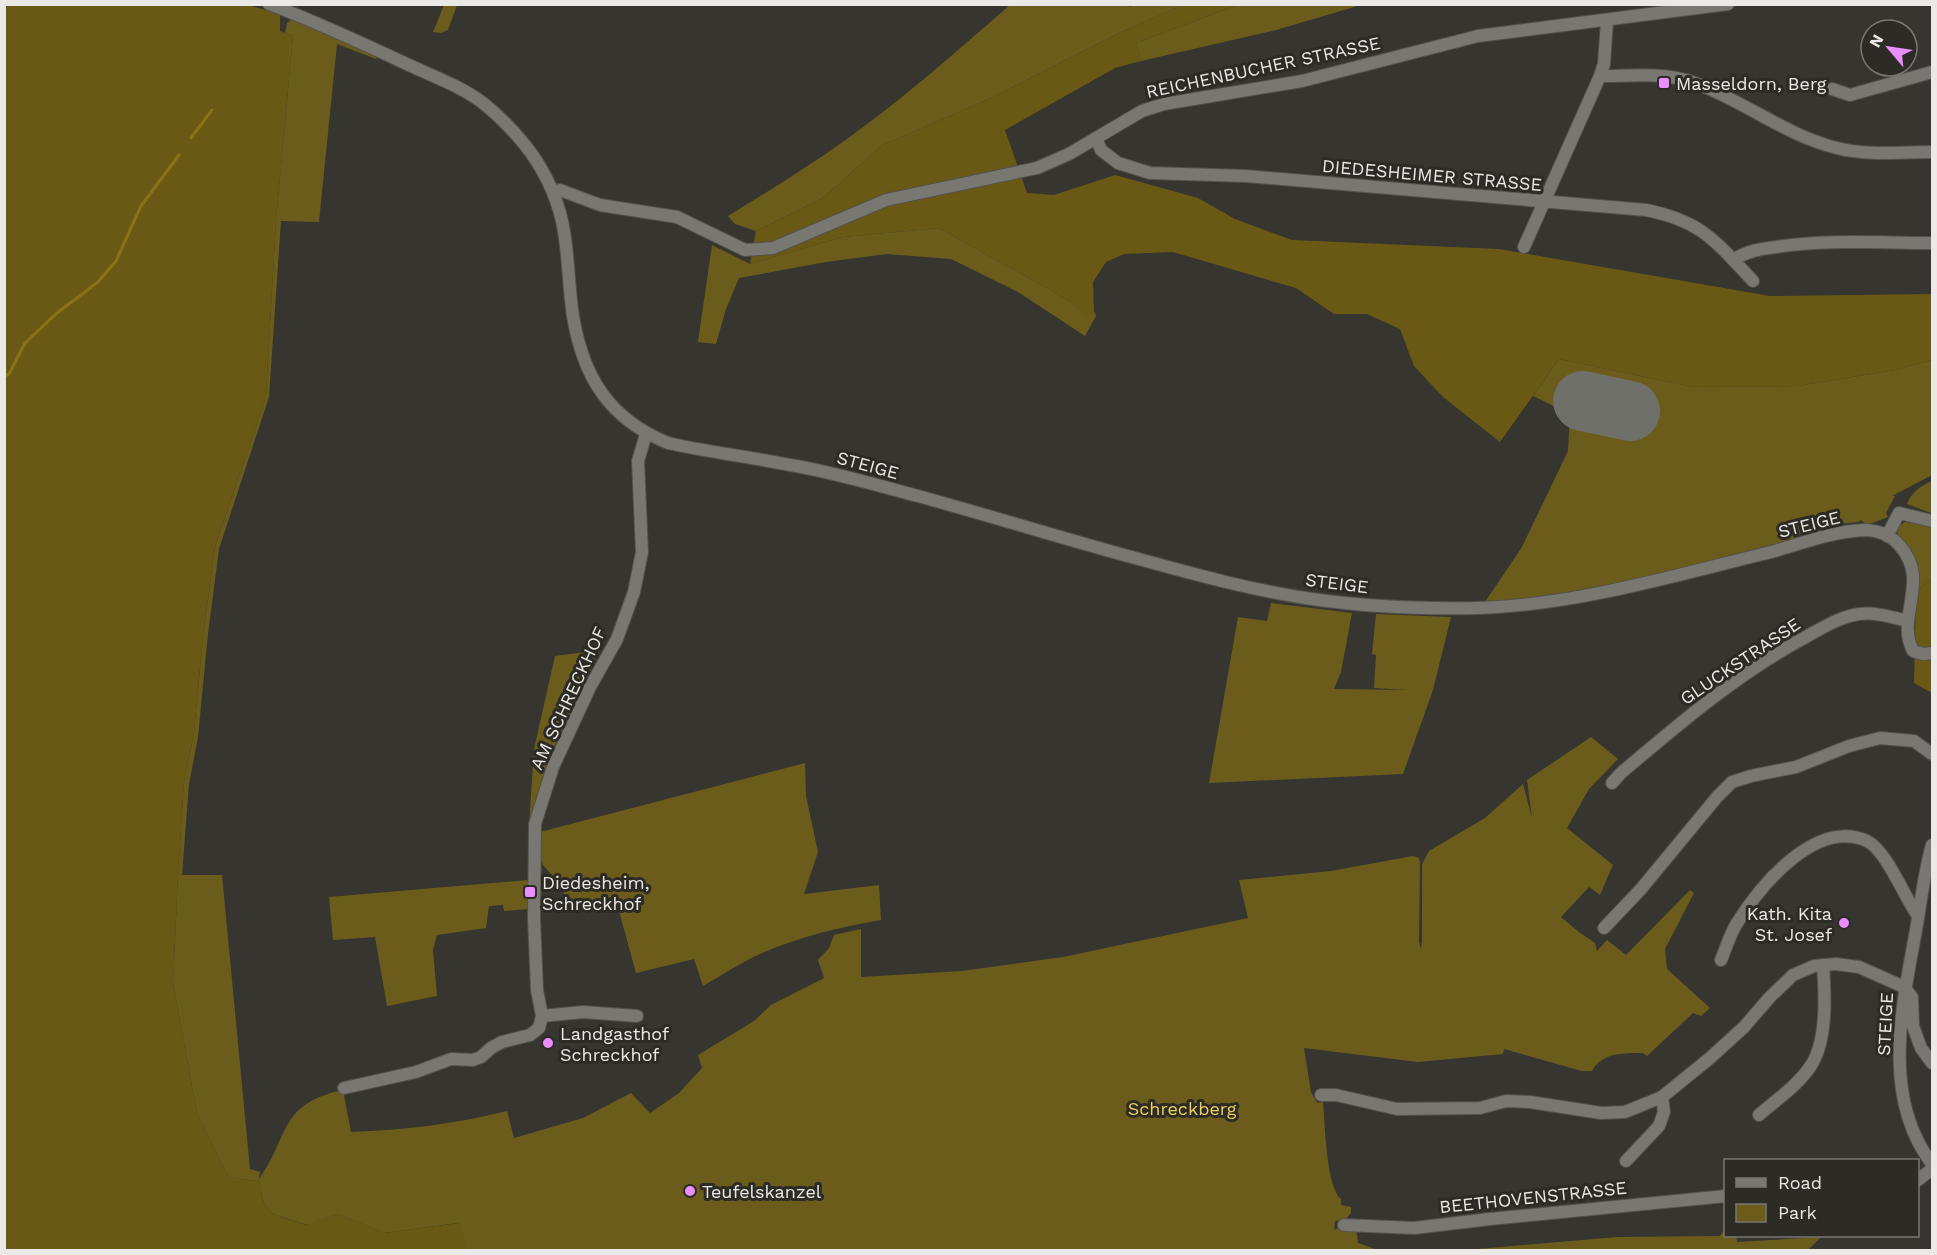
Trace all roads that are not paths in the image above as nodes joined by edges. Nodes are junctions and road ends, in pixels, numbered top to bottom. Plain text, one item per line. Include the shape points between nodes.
1 (269, 4) edge
2 (1728, 4) edge
3 (1606, 21) junction
4 (1932, 72) edge
5 (1600, 76) junction
6 (1832, 89) dead end
7 (1096, 138) junction
8 (1932, 152) edge
9 (553, 192) junction
10 (1544, 203) junction
11 (1932, 243) edge
12 (1524, 247) dead end
13 (1733, 260) junction
14 (1753, 281) dead end
15 (646, 434) junction
16 (1932, 521) edge
17 (1887, 536) junction
18 (1908, 621) junction
19 (1932, 653) edge
20 (1932, 754) edge
21 (1612, 783) dead end
22 (1931, 854) edge
23 (1918, 916) junction
24 (1604, 928) dead end
25 (1721, 960) dead end
26 (1822, 965) junction
27 (1904, 987) junction
28 (542, 1016) junction
29 (637, 1016) dead end
30 (1932, 1063) edge
31 (344, 1088) dead end
32 (1321, 1095) dead end
33 (1662, 1097) junction
34 (1759, 1115) dead end
35 (1626, 1161) dead end
36 (1932, 1164) edge
37 (1932, 1169) edge
38 (1919, 1179) edge
39 (1724, 1196) edge
40 (1344, 1225) dead end

1 - 9 street, STEIGE via 383,52 482,102 526,146
2 - 3 street, REICHENBUCHER STRASSE
3 - 5 street
3 - 7 street, REICHENBUCHER STRASSE via 1478,36 1302,81 1164,104 1142,111
4 - 6 street via 1850,95
5 - 8 street via 1670,77 1695,83 1839,149 1858,153
5 - 10 street
7 - 9 street, REICHENBUCHER STRASSE via 1037,168 886,200 773,248 745,250 676,218 600,205 560,190
7 - 10 street, DIEDESHEIMER STRASSE via 1101,150 1118,164 1150,172 1246,176
9 - 15 street, STEIGE via 562,221 573,315 583,357 590,375 616,412
10 - 12 street
10 - 13 street, DIEDESHEIMER STRASSE via 1646,210 1681,219 1700,229
11 - 13 street via 1801,243 1745,252
13 - 14 street, DIEDESHEIMER STRASSE
15 - 17 street, STEIGE via 687,447 840,475 1184,572 1365,606 1481,608 1551,601 1623,588 1841,533 1864,530
15 - 28 street, AM SCHRECKHOF via 638,461 642,552 633,592 616,639 553,767 535,824 534,918
16 - 17 street via 1899,513
17 - 18 street via 1910,559 1914,577
18 - 19 street via 1907,634 1913,651
18 - 21 street, GLUCKSTRASSE via 1859,614 1835,621 1782,650 1701,706
20 - 24 street via 1914,741 1880,738 1796,767 1732,782
22 - 23 street, STEIGE
23 - 25 street via 1885,858 1868,842 1844,836 1798,854 1777,871 1736,924
23 - 27 street, STEIGE
26 - 27 street via 1859,967
26 - 33 street via 1793,975 1728,1041
26 - 34 street via 1825,996 1821,1040 1811,1065
27 - 30 street via 1912,997 1912,1026
27 - 36 street, STEIGE via 1901,1076 1908,1116 1921,1149
28 - 29 street via 583,1012
28 - 31 street via 535,1033 502,1042 473,1060 451,1059 416,1072
32 - 33 street via 1396,1109 1480,1108 1506,1101 1601,1113 1625,1112
33 - 35 street via 1664,1112 1659,1126
37 - 38 street
39 - 40 street, BEETHOVENSTRASSE via 1414,1228

